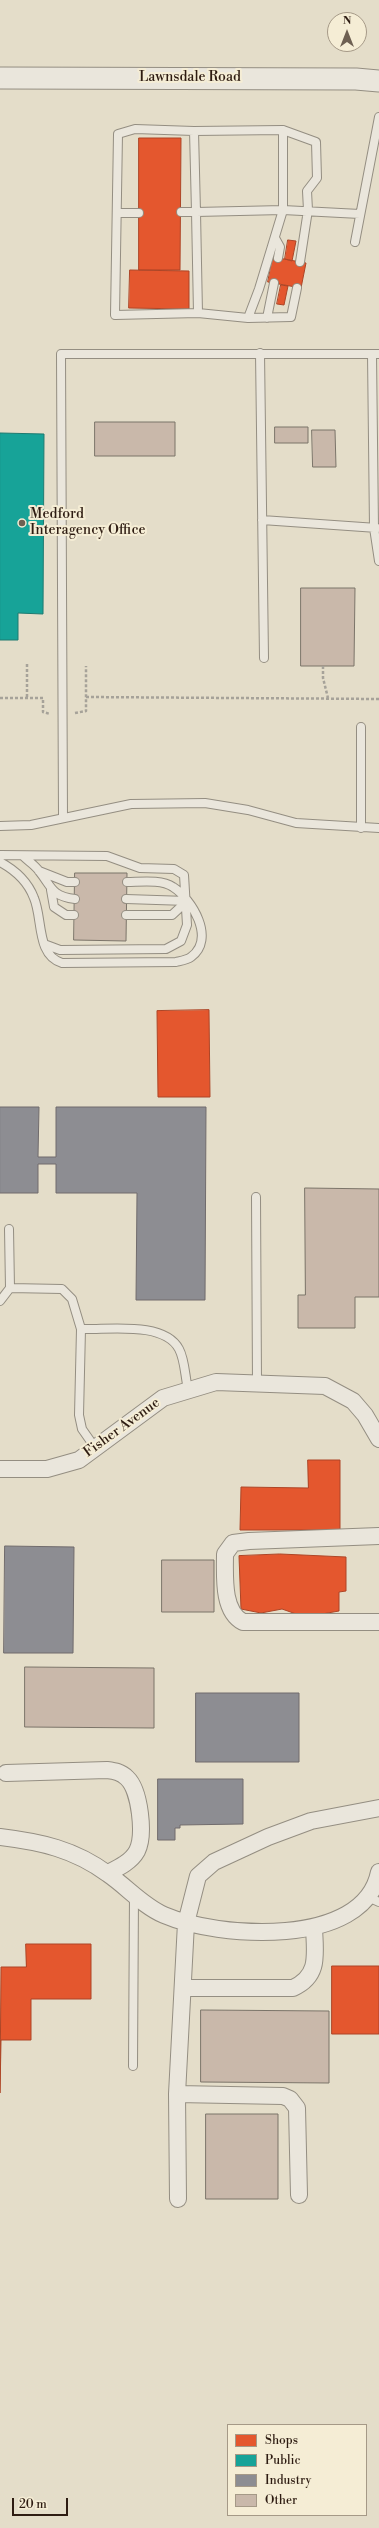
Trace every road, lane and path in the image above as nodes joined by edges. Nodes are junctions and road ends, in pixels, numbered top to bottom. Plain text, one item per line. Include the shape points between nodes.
1 (0, 78) edge
2 (379, 81) edge
3 (379, 117) edge
4 (283, 130) junction
5 (194, 131) junction
6 (283, 210) junction
7 (308, 210) junction
8 (181, 212) dead end
9 (196, 212) junction
10 (139, 213) dead end
11 (117, 214) junction
12 (360, 214) junction
13 (275, 238) junction
14 (355, 242) dead end
15 (278, 258) dead end
16 (300, 262) dead end
17 (274, 283) dead end
18 (296, 288) dead end
19 (198, 313) junction
20 (248, 318) junction
21 (268, 318) junction
22 (260, 353) junction
23 (376, 354) edge
24 (262, 520) junction
25 (376, 528) edge
26 (379, 561) edge
27 (264, 658) dead end
28 (27, 664) dead end
29 (86, 666) dead end
30 (323, 666) dead end
31 (86, 697) junction
32 (0, 698) edge
33 (27, 698) junction
34 (328, 698) junction
35 (379, 699) edge
36 (72, 713) dead end
37 (50, 714) dead end
38 (361, 727) dead end
39 (62, 818) junction
40 (0, 826) edge
41 (361, 828) junction
42 (379, 828) edge
43 (0, 855) edge
44 (23, 856) junction
45 (0, 862) edge
46 (40, 871) junction
47 (75, 882) dead end
48 (127, 882) dead end
49 (50, 890) junction
50 (74, 899) dead end
51 (126, 899) dead end
52 (187, 901) junction
53 (74, 915) dead end
54 (126, 915) dead end
55 (44, 944) junction
56 (256, 1197) dead end
57 (9, 1229) dead end
58 (10, 1288) junction
59 (0, 1300) edge
60 (81, 1329) junction
61 (257, 1383) junction
62 (188, 1389) junction
63 (379, 1439) edge
64 (96, 1449) junction
65 (0, 1469) edge
66 (379, 1536) edge
67 (379, 1622) edge
68 (6, 1773) dead end
69 (379, 1808) edge
70 (0, 1838) edge
71 (108, 1873) junction
72 (379, 1874) edge
73 (134, 1894) junction
74 (374, 1899) edge
75 (186, 1923) junction
76 (314, 1928) junction
77 (183, 1988) junction
78 (133, 2066) dead end
79 (177, 2094) junction
80 (299, 2195) dead end
81 (178, 2199) dead end

1 - 2 street, Lawnsdale Road
3 - 12 lane
4 - 5 lane
4 - 6 lane
4 - 7 lane via 316,142 317,178 307,191
5 - 9 lane
5 - 11 lane via 135,129 118,134
6 - 7 lane
6 - 9 lane
6 - 13 lane
7 - 12 lane
7 - 16 lane
8 - 9 lane
9 - 19 lane
10 - 11 lane
11 - 19 lane via 115,314
12 - 14 lane
13 - 15 lane via 280,247
13 - 20 lane
17 - 21 lane
18 - 21 lane via 290,317
19 - 20 lane
20 - 21 lane
22 - 23 lane
22 - 24 lane
22 - 39 lane via 61,354
23 - 25 lane
24 - 25 lane
24 - 27 lane
25 - 26 lane
28 - 33 path
29 - 31 path
30 - 34 path
31 - 34 path
31 - 36 path via 84,713
32 - 33 path
33 - 37 path via 43,698 43,712
34 - 35 path
38 - 41 lane
39 - 40 lane via 31,826
39 - 41 lane via 131,804 206,803 248,810 296,823
41 - 42 lane
43 - 44 lane
44 - 46 lane
44 - 52 lane via 107,856 140,868 174,869 184,875
45 - 55 lane via 10,868 29,888 34,898
46 - 47 lane via 67,882
46 - 49 lane
48 - 52 lane via 156,882 172,886
49 - 50 lane via 64,898
49 - 53 lane via 54,907 66,915
51 - 52 lane
52 - 54 lane via 172,915
52 - 55 lane via 187,925 181,941 166,949 60,950
52 - 55 lane via 198,917 202,933 200,947 190,957 176,962 62,963 52,960
56 - 61 lane
57 - 58 lane
58 - 59 lane
58 - 60 lane via 62,1289 72,1299
60 - 62 lane via 150,1330 169,1337 180,1350
60 - 64 lane via 79,1414 82,1429
61 - 62 street, Fisher Avenue via 216,1382
61 - 63 street, Fisher Avenue via 325,1386 352,1401 365,1414
62 - 64 street, Fisher Avenue via 163,1398
64 - 65 street, Fisher Avenue via 79,1460 47,1469
66 - 67 street via 233,1544 225,1554 225,1563 228,1606 235,1618 243,1622
68 - 71 street via 107,1770 121,1773 128,1779 138,1798 141,1837 137,1852 126,1864
69 - 75 street via 311,1821 268,1837 214,1862 198,1876
70 - 71 street via 39,1842 61,1849
71 - 73 street
72 - 74 street
73 - 75 street via 163,1915
73 - 78 lane
74 - 76 street via 350,1914
75 - 76 street via 212,1928 260,1930
75 - 77 street
76 - 77 street via 315,1959 311,1973 304,1983 293,1988
77 - 79 street
79 - 80 street via 263,2094 290,2099 296,2108
79 - 81 street

